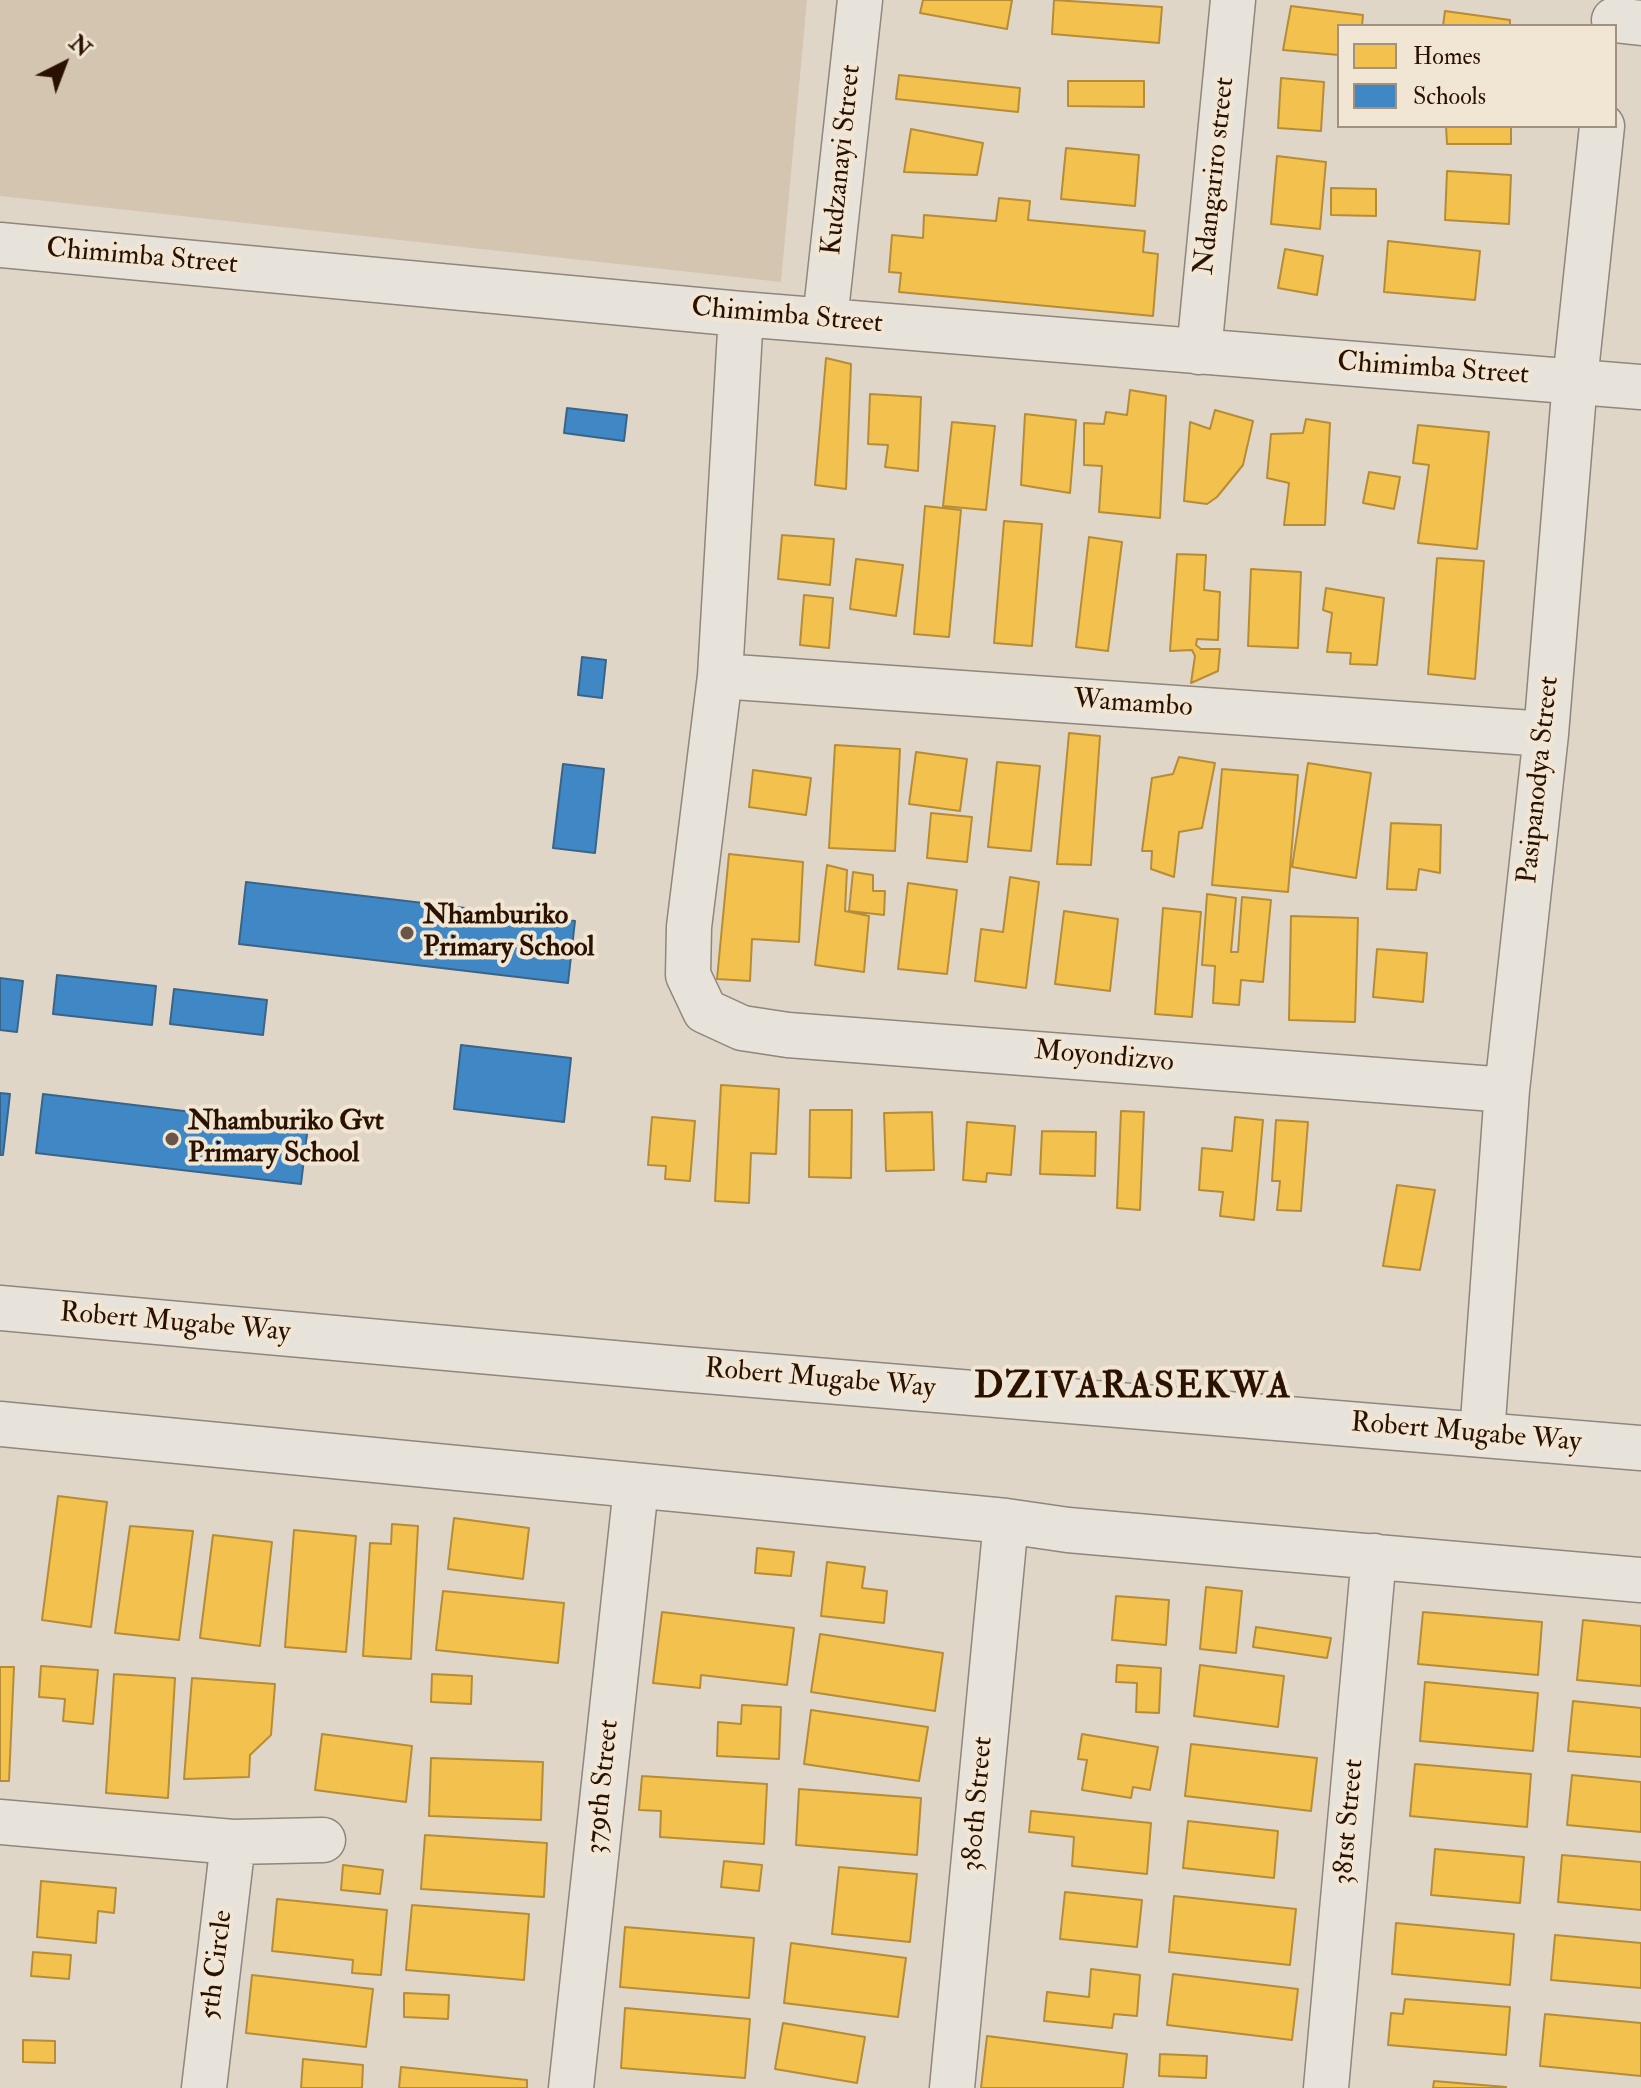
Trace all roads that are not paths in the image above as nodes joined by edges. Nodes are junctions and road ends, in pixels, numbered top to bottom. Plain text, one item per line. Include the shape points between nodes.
1 (860, 0) edge
2 (1233, 0) edge
3 (1602, 128) edge
4 (0, 245) edge
5 (741, 314) junction
6 (825, 320) junction
7 (1199, 352) junction
8 (1575, 381) junction
9 (1641, 387) edge
10 (720, 676) junction
11 (1546, 734) junction
12 (1507, 1090) junction
13 (0, 1308) edge
14 (0, 1424) edge
15 (1482, 1435) junction
16 (1641, 1448) edge
17 (636, 1487) junction
18 (1006, 1521) junction
19 (1374, 1556) junction
20 (1641, 1580) edge
21 (0, 1822) edge
22 (323, 1840) dead end
23 (233, 1842) junction
24 (204, 2088) edge
25 (571, 2088) edge
26 (952, 2088) edge
27 (1326, 2088) edge

1 - 6 street, Kudzanayi Street
2 - 7 street, Ndangariro street
3 - 8 street, Pasipanodya Street
4 - 5 street, Chimimba Street
5 - 6 street, Chimimba Street
5 - 10 street
6 - 7 street, Chimimba Street
7 - 8 street, Chimimba Street
8 - 9 street, Chimimba Street
8 - 11 street, Pasipanodya Street
10 - 11 street, Wamambo
10 - 12 street, Moyondizvo via 689,927 688,975 705,1011 742,1028 788,1035
11 - 12 street, Pasipanodya Street
12 - 15 street, Pasipanodya Street
13 - 15 street, Robert Mugabe Way
14 - 17 street
15 - 16 street, Robert Mugabe Way
17 - 18 street
17 - 25 street, 379th Street
18 - 19 street
18 - 26 street, 380th Street
19 - 20 street
19 - 27 street, 381st Street
21 - 23 street
22 - 23 street
23 - 24 street, 5th Circle

